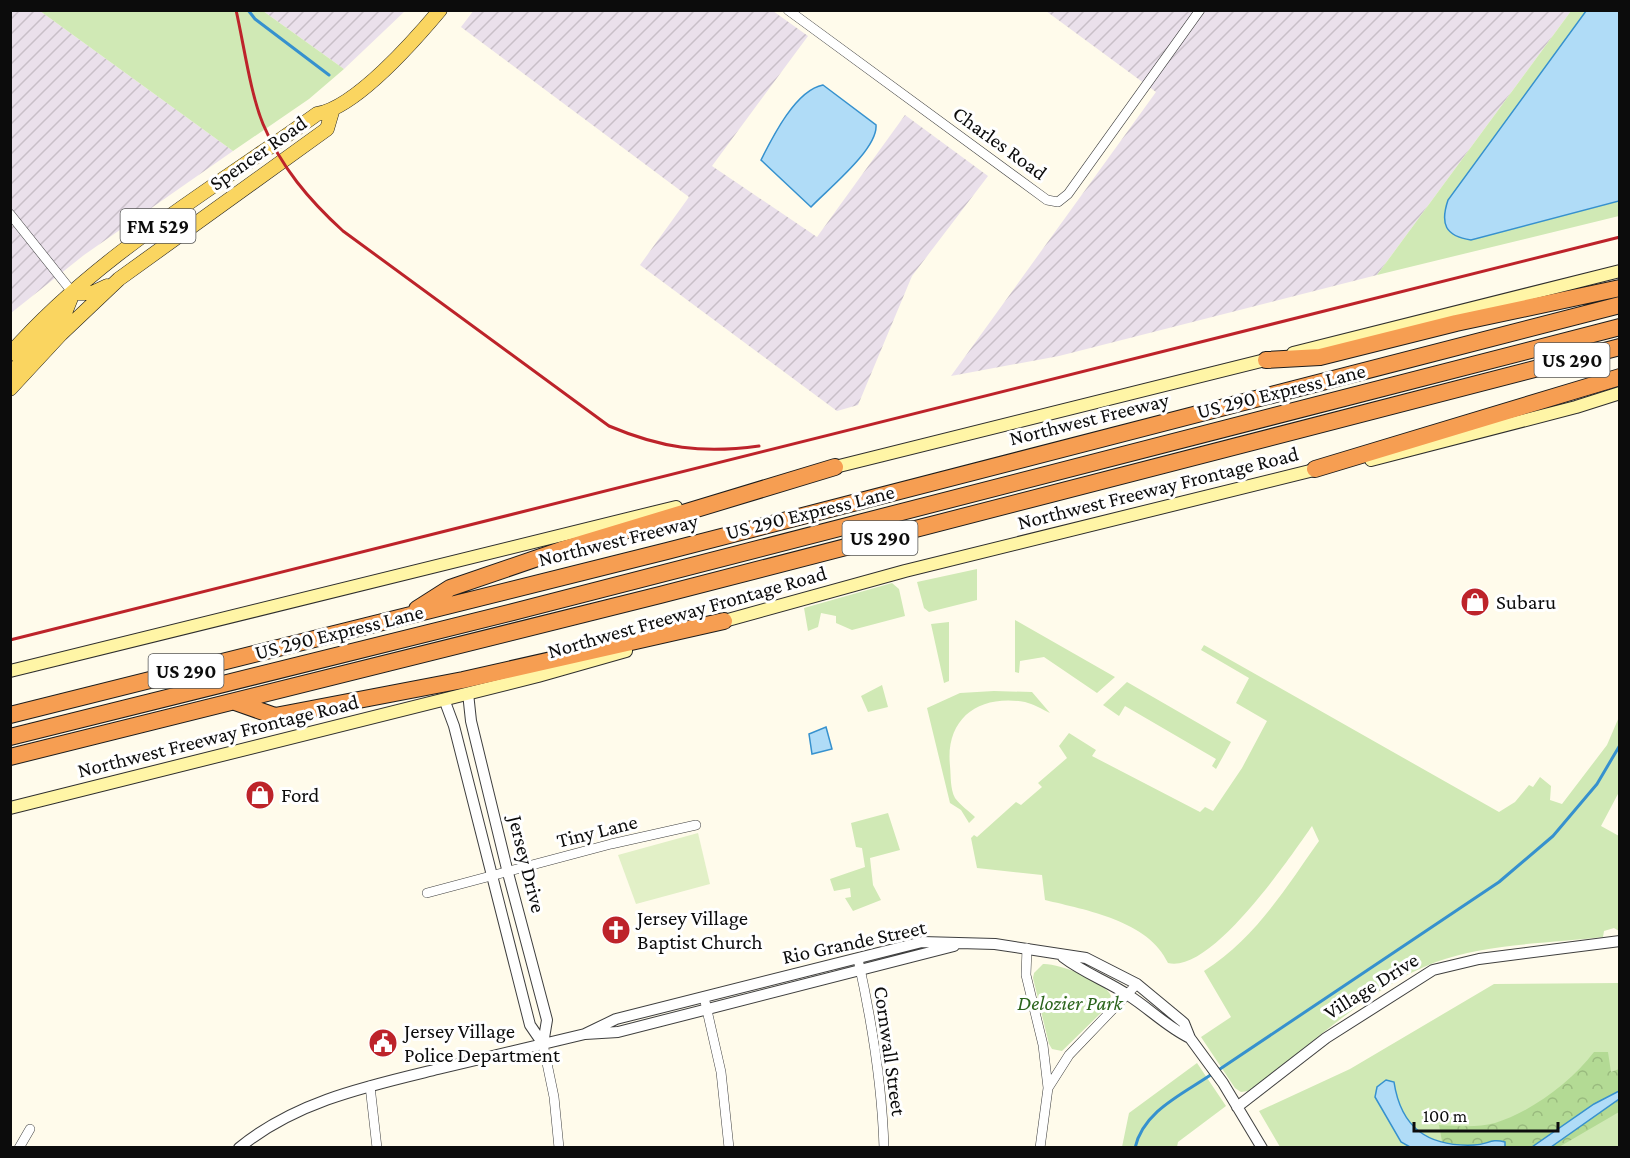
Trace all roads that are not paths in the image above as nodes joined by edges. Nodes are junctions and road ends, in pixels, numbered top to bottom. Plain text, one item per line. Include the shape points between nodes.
1 (440, 10) edge
2 (788, 10) edge
3 (1200, 10) edge
4 (332, 112) junction
5 (10, 214) edge
6 (1620, 271) edge
7 (119, 279) junction
8 (1620, 288) edge
9 (73, 293) junction
10 (1620, 305) edge
11 (1620, 327) edge
12 (1620, 347) edge
13 (10, 354) edge
14 (1266, 360) junction
15 (10, 377) edge
16 (1620, 377) edge
17 (10, 389) edge
18 (1620, 393) edge
19 (836, 467) junction
20 (1316, 469) junction
21 (403, 617) junction
22 (724, 621) junction
23 (10, 671) edge
24 (468, 693) junction
25 (444, 699) junction
26 (234, 702) junction
27 (10, 715) edge
28 (10, 737) edge
29 (10, 757) edge
30 (10, 808) edge
31 (696, 825) dead end
32 (508, 873) junction
33 (493, 877) junction
34 (427, 893) dead end
35 (1620, 941) edge
36 (1027, 948) junction
37 (1063, 957) junction
38 (859, 965) junction
39 (1137, 984) junction
40 (1128, 994) junction
41 (705, 997) junction
42 (707, 1010) junction
43 (585, 1034) junction
44 (1190, 1038) junction
45 (543, 1044) junction
46 (370, 1086) junction
47 (1048, 1088) junction
48 (1237, 1107) junction
49 (30, 1129) dead end
50 (20, 1148) edge
51 (239, 1148) edge
52 (377, 1148) edge
53 (559, 1148) edge
54 (729, 1148) edge
55 (884, 1148) edge
56 (1040, 1148) edge
57 (1262, 1148) edge

1 - 4 main road, Spencer Road / FM 529 via 372,80
2 - 3 street, Charles Road via 1047,200 1058,202 1068,194
4 - 7 main road, Spencer Road / FM 529 via 327,129
4 - 9 main road, Spencer Road / FM 529 via 317,114 143,237
5 - 9 street
6 - 14 main road
7 - 9 main road via 92,293
7 - 17 main road, Spencer Road / FM 529
8 - 14 highway via 1320,357
9 - 13 main road, Spencer Road / FM 529
9 - 15 main road via 65,313 33,344
10 - 21 highway, Northwest Freeway / US 290
11 - 28 highway, US 290 Express Lane via 525,609
12 - 26 highway, US 290
14 - 19 main road
16 - 20 highway
18 - 20 main road, Northwest Freeway Frontage Road via 1469,436 1360,463
19 - 21 highway via 461,584
19 - 23 main road
20 - 22 main road, Northwest Freeway Frontage Road via 905,571
21 - 27 highway, Northwest Freeway / US 290
22 - 24 main road, Northwest Freeway Frontage Road
22 - 26 highway via 497,673 275,716
24 - 25 main road, Northwest Freeway Frontage Road
24 - 32 street, Jersey Drive via 471,721
25 - 30 main road, Northwest Freeway Frontage Road
25 - 33 street, Jersey Drive
26 - 29 highway, US 290
31 - 32 street, Tiny Lane
32 - 33 street, Tiny Lane
32 - 45 street, Jersey Drive via 547,1020
33 - 34 street, Tiny Lane
33 - 45 street, Jersey Drive via 530,1025
35 - 48 street, Village Drive via 1479,958 1433,969 1326,1038
36 - 37 street, Rio Grande Street
36 - 38 street, Rio Grande Street via 922,942
36 - 47 street via 1026,975 1043,1045
37 - 39 street, Rio Grande Street via 1086,958
37 - 40 street, Rio Grande Street via 1081,971
38 - 41 street, Rio Grande Street
38 - 42 street, Rio Grande Street
38 - 55 street, Cornwall Street via 882,1092
39 - 40 street
39 - 44 street, Rio Grande Street via 1184,1023
40 - 44 street, Rio Grande Street
40 - 47 street via 1069,1055
41 - 42 street
41 - 43 street, Rio Grande Street via 616,1019
42 - 43 street, Rio Grande Street via 618,1032
42 - 54 street via 721,1072
43 - 45 street, Rio Grande Street
44 - 48 street, Rio Grande Street
45 - 46 street, Rio Grande Street
45 - 53 street, Jersey Drive via 555,1097
46 - 51 street, Rio Grande Street via 311,1104 262,1129
46 - 52 street
47 - 56 street
48 - 57 street, Rio Grande Street
49 - 50 street

